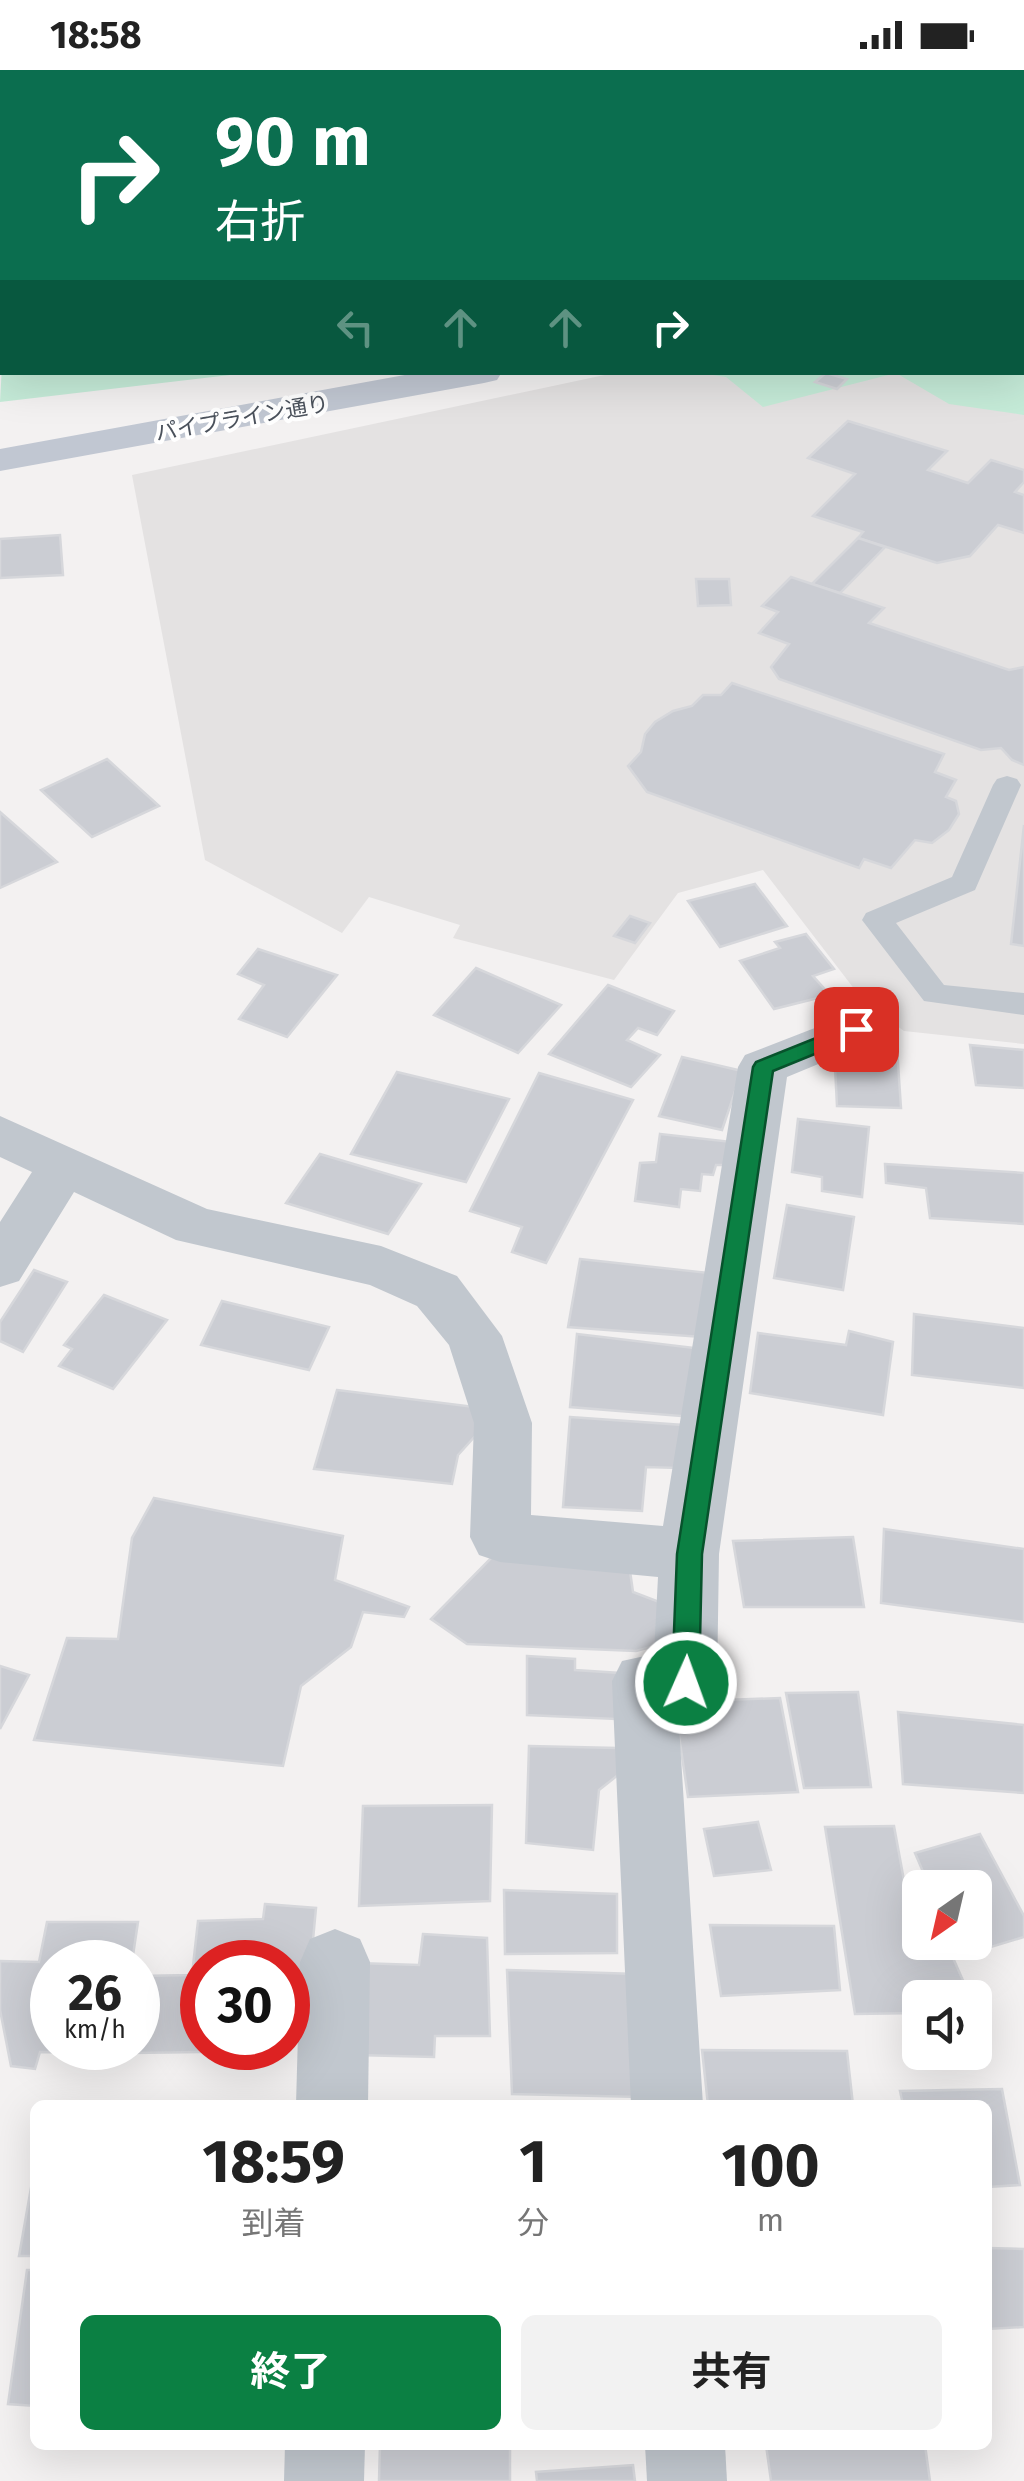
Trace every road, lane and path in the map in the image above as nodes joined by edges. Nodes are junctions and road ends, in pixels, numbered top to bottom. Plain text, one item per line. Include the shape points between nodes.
1 (468, 375) edge
2 (0, 460) edge
3 (1007, 784) dead end
4 (1024, 1004) edge
5 (856, 1029) dead end
6 (0, 1135) edge
7 (63, 1167) junction
8 (0, 1266) edge
9 (689, 1554) junction
10 (335, 1962) dead end
11 (332, 2100) edge
12 (667, 2100) edge
13 (325, 2450) edge
14 (685, 2450) edge
15 (324, 2481) edge
16 (687, 2481) edge

1 - 2 main road, パイプライン通り
3 - 4 lane via 964,883 877,920 935,994
5 - 9 street via 764,1067
6 - 7 street
7 - 8 street
7 - 9 street via 195,1226 381,1267 437,1291 474,1336 504,1424 500,1537
9 - 12 street via 686,1683 644,1681
10 - 11 street
13 - 15 street
14 - 16 street

